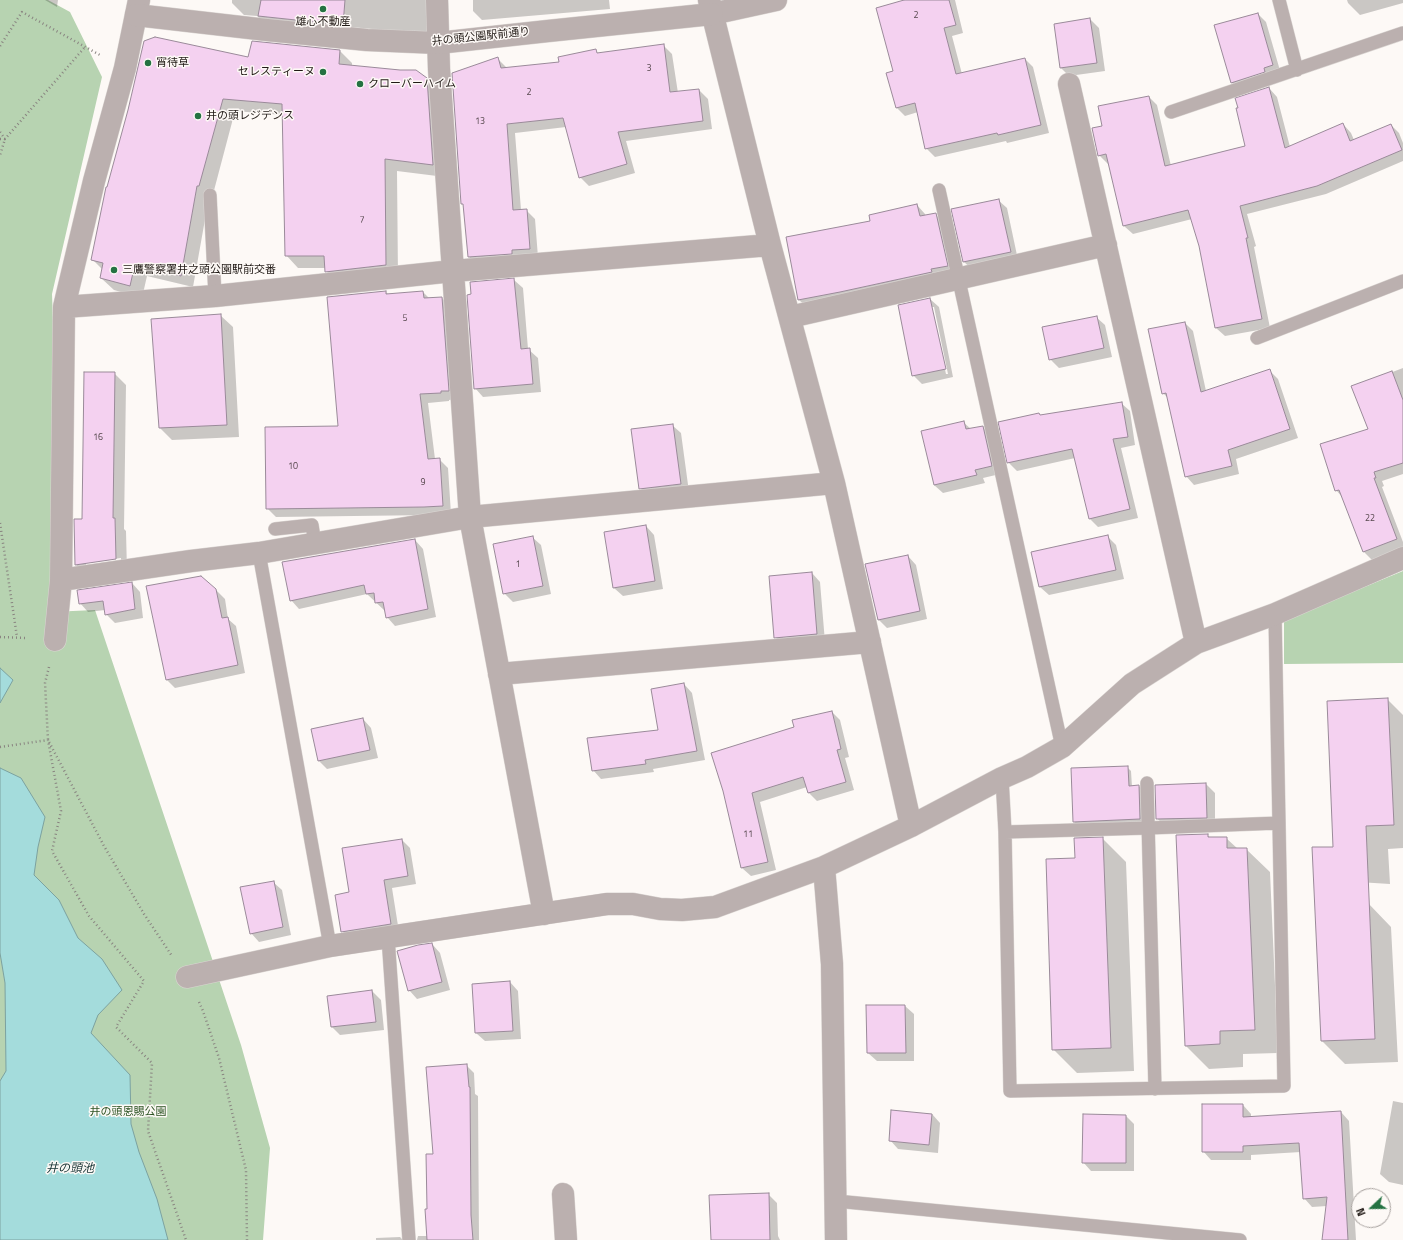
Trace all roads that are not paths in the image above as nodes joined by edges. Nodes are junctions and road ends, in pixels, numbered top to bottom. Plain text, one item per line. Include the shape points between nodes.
1 (437, 0) edge
2 (776, 0) edge
3 (1279, 0) edge
4 (711, 7) edge
5 (138, 8) edge
6 (1403, 33) edge
7 (438, 43) junction
8 (1297, 70) junction
9 (1069, 84) dead end
10 (1171, 112) dead end
11 (939, 190) dead end
12 (210, 195) dead end
13 (770, 245) junction
14 (1106, 245) junction
15 (453, 271) junction
16 (959, 279) junction
17 (1403, 281) edge
18 (215, 296) junction
19 (64, 307) junction
20 (790, 316) junction
21 (1257, 338) dead end
22 (834, 484) junction
23 (470, 517) junction
24 (275, 529) dead end
25 (315, 544) junction
26 (259, 553) junction
27 (1403, 558) edge
28 (61, 580) junction
29 (1275, 614) junction
30 (55, 640) road end
31 (870, 642) junction
32 (1196, 643) junction
33 (499, 674) junction
34 (1062, 747) junction
35 (1002, 778) junction
36 (1147, 782) dead end
37 (1279, 823) junction
38 (911, 826) junction
39 (1148, 828) junction
40 (1005, 832) junction
41 (824, 867) junction
42 (544, 914) junction
43 (388, 937) junction
44 (330, 946) junction
45 (187, 977) road end
46 (1155, 1089) junction
47 (563, 1194) dead end
48 (836, 1201) junction
49 (409, 1240) edge
50 (566, 1240) edge
51 (836, 1240) edge
52 (1240, 1240) edge

1 - 7 street
2 - 4 street, 井の頭公園駅前通り
3 - 8 lane
4 - 7 street, 井の頭公園駅前通り via 548,31
4 - 13 street
5 - 7 street, 井の頭公園駅前通り via 267,30 367,40
5 - 19 street
6 - 8 lane
7 - 15 street
8 - 10 lane
9 - 14 street
11 - 16 lane
12 - 18 lane
13 - 15 street
13 - 20 street
14 - 16 street
14 - 32 street
15 - 18 street
15 - 23 street
16 - 20 street
16 - 34 lane
17 - 21 lane
18 - 19 street
19 - 28 street
20 - 22 street
22 - 23 street
22 - 31 street
23 - 25 street
23 - 33 street
24 - 25 lane via 312,524
25 - 26 street
26 - 28 street
26 - 44 lane
27 - 29 street
28 - 30 street
29 - 32 street
29 - 37 lane
31 - 33 street
31 - 38 street
32 - 34 street via 1132,684
33 - 42 street
34 - 35 street
35 - 38 street
35 - 40 lane
36 - 39 lane
37 - 39 lane
37 - 46 lane via 1284,1086
38 - 41 street
39 - 40 lane
39 - 46 lane
40 - 46 lane via 1010,1091
41 - 42 street via 715,907 682,910 633,904 607,904
41 - 48 street via 832,964
42 - 43 street
43 - 44 street
43 - 49 lane
44 - 45 street
47 - 50 street
48 - 51 street
48 - 52 lane

